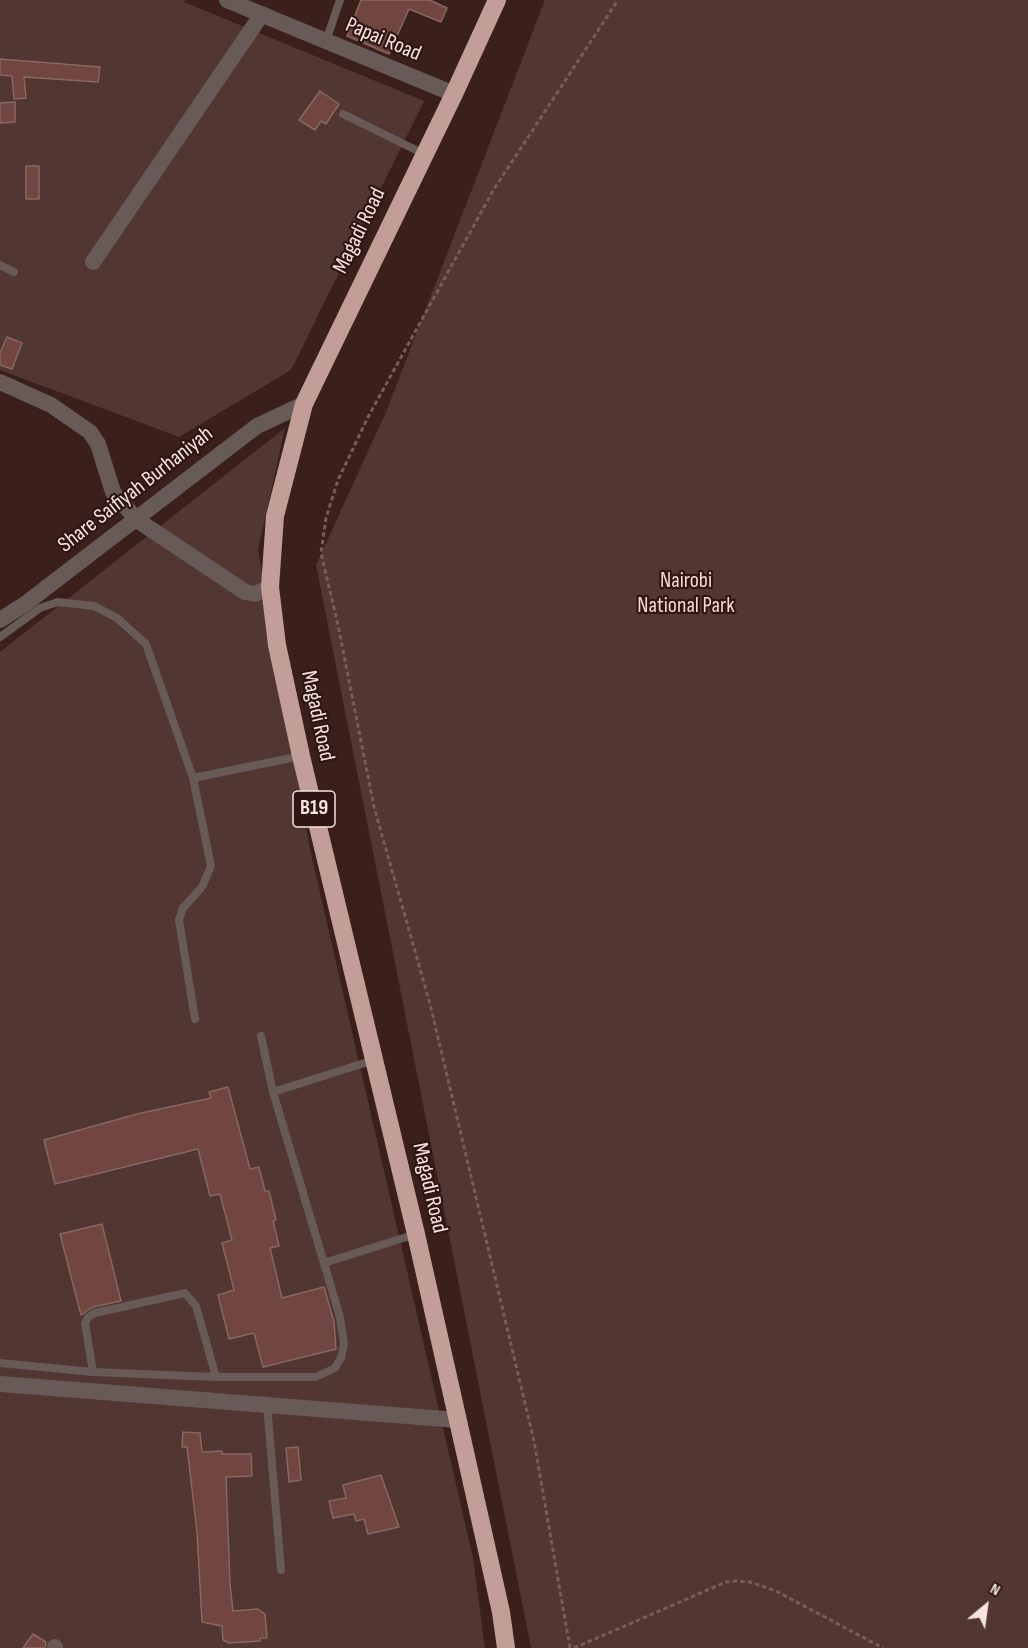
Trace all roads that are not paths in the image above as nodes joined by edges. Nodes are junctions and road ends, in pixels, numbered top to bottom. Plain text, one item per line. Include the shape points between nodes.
1 (227, 0) edge
2 (340, 0) edge
3 (497, 0) edge
4 (262, 14) junction
5 (326, 41) junction
6 (454, 94) junction
7 (343, 114) dead end
8 (424, 154) junction
9 (93, 262) dead end
10 (0, 265) edge
11 (14, 272) dead end
12 (0, 382) edge
13 (304, 404) junction
14 (137, 520) junction
15 (270, 587) junction
16 (0, 620) edge
17 (0, 637) edge
18 (302, 756) junction
19 (193, 778) junction
20 (195, 1020) dead end
21 (261, 1036) dead end
22 (374, 1060) junction
23 (273, 1092) junction
24 (416, 1234) junction
25 (324, 1263) junction
26 (0, 1363) edge
27 (93, 1372) junction
28 (216, 1377) junction
29 (0, 1384) edge
30 (267, 1404) junction
31 (457, 1420) junction
32 (281, 1570) dead end
33 (506, 1648) edge

1 - 4 street, Papai Road
2 - 5 lane
3 - 6 highway, Magadi Road / B19
4 - 5 street, Papai Road
4 - 9 street
5 - 6 street, Papai Road
6 - 8 highway, Magadi Road / B19
7 - 8 lane
8 - 13 highway, Magadi Road / B19
10 - 11 lane
12 - 14 street via 51,405 90,432 98,444 109,485
13 - 14 street, Share Saifiyah Burhaniyah via 257,426
13 - 15 highway, Magadi Road / B19 via 275,516
14 - 15 street via 245,592 255,594
14 - 16 street, Share Saifiyah Burhaniyah
15 - 18 highway, Magadi Road / B19 via 277,645
17 - 19 lane via 40,608 58,602 94,606 117,618 146,644
18 - 19 lane
18 - 22 highway, Magadi Road / B19
19 - 20 lane via 211,866 179,920
21 - 23 lane
22 - 23 lane
22 - 24 highway, Magadi Road / B19
23 - 25 lane
24 - 25 lane
24 - 31 highway, Magadi Road / B19
25 - 28 lane via 344,1344 335,1368 316,1377
26 - 27 lane
27 - 28 lane
27 - 28 lane via 85,1323 88,1317 185,1293 196,1306
29 - 30 street
30 - 31 street
30 - 32 lane
31 - 33 highway, Magadi Road / B19

